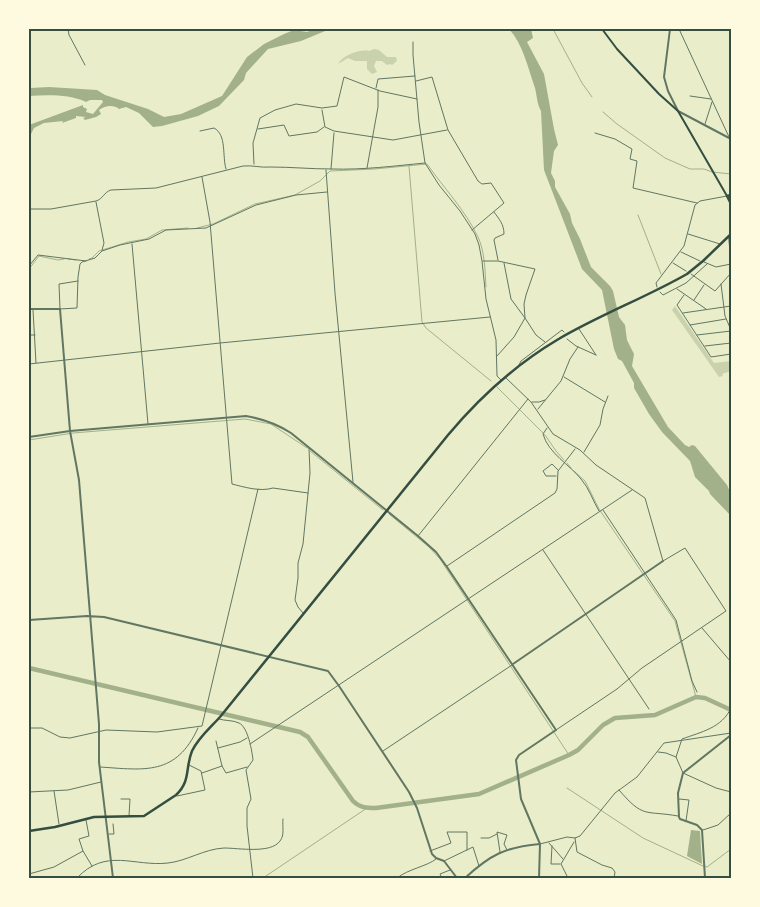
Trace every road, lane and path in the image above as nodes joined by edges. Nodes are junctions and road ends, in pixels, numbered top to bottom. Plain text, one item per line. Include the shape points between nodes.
1 (68, 29) edge
2 (602, 29) edge
3 (670, 29) edge
4 (679, 29) edge
5 (413, 42) dead end
6 (84, 65) dead end
7 (415, 76) junction
8 (416, 81) junction
9 (377, 89) junction
10 (690, 96) dead end
11 (417, 99) junction
12 (712, 100) junction
13 (322, 108) junction
14 (678, 111) junction
15 (704, 125) junction
16 (324, 126) junction
17 (257, 129) junction
18 (448, 130) junction
19 (200, 131) dead end
20 (334, 131) junction
21 (595, 133) dead end
22 (421, 134) junction
23 (372, 137) junction
24 (730, 138) edge
25 (425, 163) junction
26 (254, 165) junction
27 (367, 168) junction
28 (326, 169) junction
29 (226, 170) junction
30 (331, 170) junction
31 (202, 176) junction
32 (327, 192) junction
33 (731, 195) edge
34 (727, 196) junction
35 (96, 201) junction
36 (697, 203) junction
37 (731, 204) edge
38 (29, 209) edge
39 (494, 212) junction
40 (210, 225) junction
41 (472, 229) junction
42 (688, 234) junction
43 (730, 235) edge
44 (132, 243) junction
45 (720, 244) junction
46 (102, 251) junction
47 (680, 252) junction
48 (731, 257) edge
49 (87, 261) junction
50 (482, 261) junction
51 (498, 261) junction
52 (672, 262) junction
53 (703, 262) junction
54 (504, 263) junction
55 (731, 264) edge
56 (29, 266) edge
57 (686, 271) dead end
58 (731, 273) edge
59 (691, 274) dead end
60 (693, 276) junction
61 (78, 281) junction
62 (705, 284) junction
63 (721, 284) junction
64 (657, 286) dead end
65 (677, 289) junction
66 (660, 292) dead end
67 (684, 295) junction
68 (693, 300) junction
69 (731, 306) edge
70 (724, 308) junction
71 (29, 309) edge
72 (60, 309) junction
73 (33, 310) junction
74 (707, 310) junction
75 (682, 314) junction
76 (490, 317) junction
77 (525, 318) junction
78 (726, 319) junction
79 (690, 325) junction
80 (581, 328) junction
81 (731, 330) edge
82 (339, 332) junction
83 (564, 332) dead end
84 (29, 335) edge
85 (35, 335) junction
86 (697, 335) junction
87 (567, 339) dead end
88 (545, 342) junction
89 (731, 342) edge
90 (220, 343) junction
91 (704, 346) junction
92 (578, 348) junction
93 (142, 352) junction
94 (731, 354) edge
95 (496, 356) junction
96 (63, 360) junction
97 (36, 363) junction
98 (29, 364) edge
99 (520, 365) junction
100 (563, 376) junction
101 (505, 377) junction
102 (501, 380) junction
103 (608, 396) dead end
104 (528, 399) junction
105 (546, 400) junction
106 (531, 402) junction
107 (605, 402) junction
108 (538, 410) junction
109 (226, 418) junction
110 (148, 425) junction
111 (548, 428) junction
112 (70, 431) junction
113 (29, 437) edge
114 (310, 448) junction
115 (576, 448) junction
116 (584, 453) junction
117 (564, 463) junction
118 (558, 471) junction
119 (557, 476) junction
120 (353, 483) junction
121 (258, 489) junction
122 (632, 490) junction
123 (308, 493) junction
124 (387, 510) junction
125 (603, 510) junction
126 (599, 512) junction
127 (418, 536) junction
128 (543, 549) junction
129 (663, 561) junction
130 (447, 567) junction
131 (645, 573) junction
132 (468, 599) junction
133 (303, 614) junction
134 (585, 614) junction
135 (90, 616) junction
136 (29, 620) edge
137 (701, 627) junction
138 (681, 641) junction
139 (222, 645) junction
140 (269, 656) junction
141 (731, 662) edge
142 (511, 666) junction
143 (629, 679) junction
144 (339, 686) junction
145 (697, 692) dead end
146 (731, 708) edge
147 (649, 709) dead end
148 (219, 718) junction
149 (199, 727) junction
150 (29, 728) edge
151 (556, 730) junction
152 (99, 731) junction
153 (731, 734) edge
154 (248, 738) junction
155 (681, 740) junction
156 (216, 741) dead end
157 (250, 744) junction
158 (218, 748) junction
159 (383, 752) junction
160 (658, 752) junction
161 (676, 758) junction
162 (189, 764) junction
163 (222, 766) junction
164 (100, 767) junction
165 (248, 768) junction
166 (201, 773) junction
167 (683, 773) junction
168 (101, 782) junction
169 (619, 789) junction
170 (54, 791) junction
171 (29, 792) edge
172 (731, 792) edge
173 (176, 795) junction
174 (122, 799) dead end
175 (678, 799) junction
176 (731, 813) edge
177 (105, 816) junction
178 (679, 816) junction
179 (129, 817) junction
180 (85, 819) junction
181 (283, 819) dead end
182 (686, 822) junction
183 (60, 826) junction
184 (106, 827) junction
185 (702, 830) junction
186 (29, 831) edge
187 (498, 834) junction
188 (107, 835) junction
189 (480, 838) dead end
190 (575, 839) junction
191 (549, 843) junction
192 (540, 844) junction
193 (29, 845) edge
194 (552, 846) junction
195 (250, 849) junction
196 (467, 850) junction
197 (507, 850) junction
198 (83, 851) junction
199 (430, 851) junction
200 (500, 852) junction
201 (29, 853) edge
202 (436, 858) junction
203 (564, 859) junction
204 (110, 860) junction
205 (444, 862) junction
206 (561, 864) junction
207 (479, 866) junction
208 (92, 867) junction
209 (450, 870) junction
210 (29, 874) edge
211 (77, 878) edge
212 (113, 878) edge
213 (253, 878) edge
214 (397, 878) edge
215 (442, 878) edge
216 (457, 878) edge
217 (464, 878) edge
218 (538, 878) edge
219 (568, 878) edge
220 (614, 878) edge
221 (705, 878) edge

1 - 6 street
2 - 14 main road via 616,49
3 - 14 street via 664,77
4 - 12 street
5 - 7 street
7 - 8 street
7 - 9 street via 378,79
8 - 11 street
8 - 18 street via 432,78
9 - 11 street
9 - 13 street via 344,77 337,106
9 - 23 street via 378,107
10 - 12 street
11 - 22 street
12 - 15 street
12 - 24 street
13 - 16 street
13 - 17 street via 296,104 275,110 260,118
14 - 15 street
14 - 34 main road
15 - 24 street
16 - 17 street via 318,132 289,136 284,125
16 - 20 street
17 - 26 street via 253,143
18 - 22 street
18 - 39 street via 478,181 491,183 504,203
19 - 29 street via 218,130
20 - 23 street
20 - 30 street
21 - 36 street via 632,149 630,160 637,161 633,188
22 - 23 street via 398,139
22 - 25 street
23 - 27 street
25 - 27 street
25 - 41 street
26 - 28 street
26 - 29 street
27 - 30 street
28 - 30 street
28 - 32 street
29 - 31 street
31 - 35 street via 156,188 111,190
31 - 40 street
32 - 40 street via 296,195 256,205
32 - 82 street
33 - 34 main road
34 - 36 street
34 - 37 main road
35 - 38 street via 47,210
35 - 46 street via 104,243
36 - 42 street
39 - 41 street
39 - 51 street via 504,229 504,234 494,240
40 - 44 street via 197,229 166,230
40 - 90 street
41 - 50 street
42 - 45 street
42 - 47 street
43 - 45 main road
43 - 48 street
44 - 46 street
44 - 93 street
45 - 53 main road
46 - 49 street
47 - 52 street
47 - 53 street
49 - 56 street via 38,254
49 - 61 street via 80,264
50 - 51 street
50 - 76 street
51 - 54 street
52 - 57 street
52 - 64 street
53 - 55 street via 716,267
53 - 60 street
53 - 80 main road via 687,274
54 - 77 street via 511,299
54 - 77 street via 535,269 526,294
58 - 63 street
59 - 60 street
60 - 62 street
60 - 65 street
61 - 72 street via 59,284
61 - 72 street via 78,308
62 - 63 street via 715,291
62 - 68 street
63 - 70 street
65 - 66 street via 663,295
65 - 67 street
67 - 68 street
67 - 75 street via 677,305
68 - 74 street
69 - 70 street
70 - 74 street
70 - 78 street
71 - 73 street
72 - 73 street
72 - 96 street
73 - 85 street
74 - 75 street
75 - 79 street
76 - 82 street
76 - 95 street
77 - 88 street
77 - 95 street via 514,337
78 - 79 street
78 - 81 street
79 - 86 street
80 - 92 street via 596,356
80 - 99 main road
81 - 86 street
82 - 90 street
82 - 120 street
83 - 88 street via 562,330
84 - 85 street
85 - 97 street
86 - 91 street
87 - 92 street
88 - 99 street
89 - 91 street
90 - 93 street
90 - 109 street
91 - 94 street via 712,357
92 - 100 street
93 - 96 street
93 - 110 street
95 - 102 street via 497,376
96 - 97 street
96 - 112 street
97 - 98 street
99 - 101 main road
100 - 105 street
100 - 107 street
101 - 102 main road
101 - 104 street
102 - 124 main road via 460,421
103 - 107 street
104 - 106 street
104 - 127 street
105 - 106 street
105 - 108 street
106 - 108 street
107 - 116 street via 600,425
108 - 111 street
109 - 110 street
109 - 114 street via 246,416 266,420
109 - 121 street via 232,484
110 - 112 street
111 - 115 street
111 - 117 street via 543,436
112 - 113 street
112 - 135 street via 79,480
114 - 120 street
114 - 123 street
115 - 116 street
115 - 117 street
116 - 122 street
117 - 118 street
117 - 126 street via 581,479
118 - 119 street
118 - 119 street via 552,464 543,471 546,476
119 - 130 street via 555,493
120 - 124 street
121 - 123 street
121 - 139 street
122 - 125 street
122 - 129 street via 645,498
123 - 133 street via 295,600
124 - 127 street
124 - 133 main road
125 - 126 street
125 - 131 street
126 - 128 street
127 - 130 street
128 - 132 street
128 - 134 street
129 - 131 street
129 - 137 street via 685,548 725,609
130 - 132 street
131 - 134 street
131 - 138 street via 676,620
132 - 142 street
132 - 144 street
133 - 140 main road
134 - 142 street
134 - 143 street
135 - 136 street
135 - 139 street
135 - 152 street
137 - 138 street
137 - 141 street
138 - 143 street
138 - 145 street
139 - 140 street
139 - 149 street
140 - 144 street via 325,670
140 - 148 main road
142 - 151 street
142 - 159 street
143 - 147 street
143 - 151 street
144 - 157 street
144 - 159 street
146 - 155 street via 725,719 709,730
148 - 154 street via 238,722
148 - 162 main road via 196,744
149 - 152 street via 157,732
149 - 164 street via 189,744 162,766 140,770
150 - 152 street via 42,728 67,738
151 - 192 street via 516,760 524,810
152 - 164 street
153 - 155 street
153 - 167 street
154 - 157 street
154 - 158 street
155 - 160 street via 664,742
155 - 161 street
156 - 158 street
157 - 165 street via 253,760
158 - 163 street
159 - 199 street via 417,808
160 - 161 street
160 - 169 street via 637,777
161 - 167 street
162 - 166 street
162 - 173 main road via 187,780
163 - 165 street via 226,773
163 - 166 street
164 - 168 street
165 - 195 street via 246,775 251,797 246,808 246,826
166 - 173 street via 205,790
167 - 172 street
167 - 175 street
168 - 170 street
168 - 177 street
169 - 178 street via 639,810
169 - 190 street
170 - 171 street
170 - 183 street
173 - 179 main road via 147,815
174 - 179 street via 130,800
175 - 178 street
175 - 182 street via 688,800
176 - 185 street via 718,824
177 - 179 main road
177 - 180 main road
177 - 184 street
178 - 182 street
180 - 183 main road
180 - 198 street via 89,836 80,839
181 - 195 street via 280,842
182 - 185 street
183 - 186 main road
184 - 188 street
184 - 188 street via 113,825 114,834
185 - 221 street
187 - 189 street
187 - 197 street via 507,835 504,844
187 - 200 street
188 - 204 street
190 - 191 street via 567,837
190 - 203 street
190 - 220 street via 577,852 612,868
191 - 192 street
191 - 194 street
192 - 197 street
192 - 218 street
193 - 201 street
194 - 203 street
194 - 206 street via 551,864
195 - 204 street via 219,849 170,863
195 - 213 street
196 - 199 street via 467,832 447,832 451,843
196 - 205 street
196 - 207 street via 473,847
197 - 200 street
198 - 208 street
198 - 210 street via 54,867
199 - 202 street
200 - 207 street
202 - 205 street
202 - 214 street
203 - 206 street
204 - 208 street
204 - 212 street
205 - 209 street
206 - 219 street
207 - 217 street
208 - 211 street
209 - 215 street via 440,874
209 - 216 street

